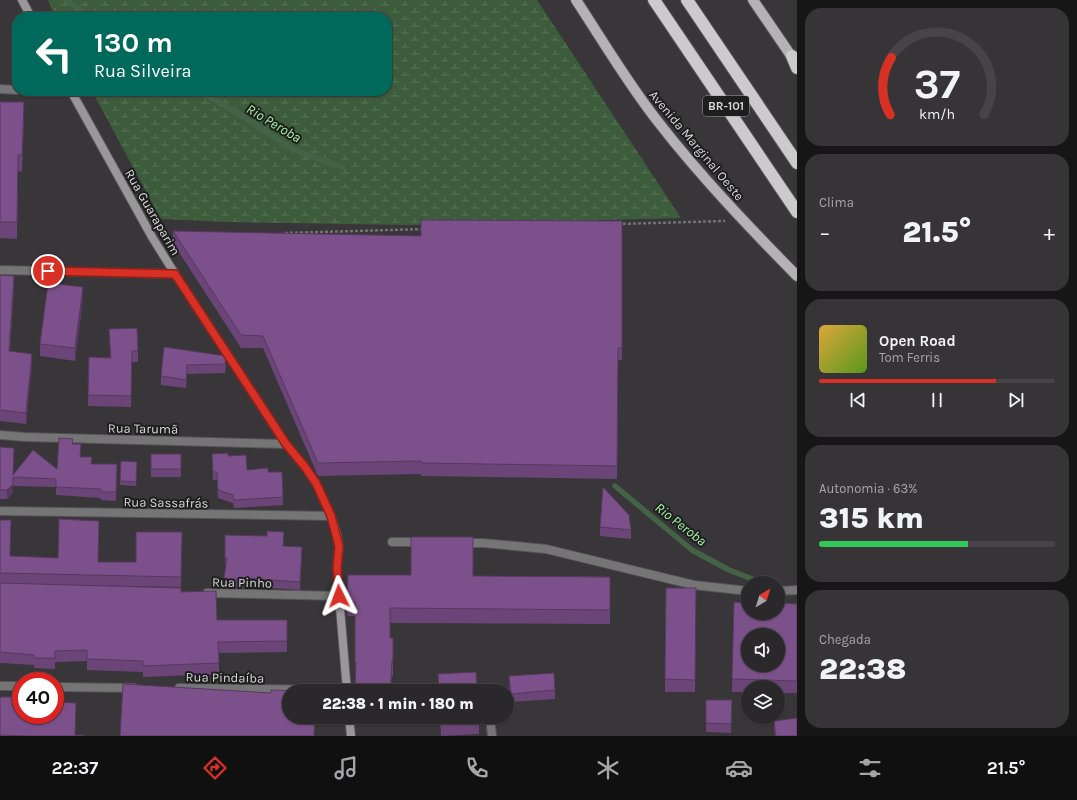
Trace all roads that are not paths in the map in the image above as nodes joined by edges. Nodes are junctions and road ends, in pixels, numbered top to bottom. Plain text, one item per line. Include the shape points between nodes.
1 (22, 0) edge
2 (576, 0) edge
3 (654, 0) edge
4 (687, 0) edge
5 (753, 0) edge
6 (28, 12) edge
7 (794, 60) edge
8 (797, 68) edge
9 (0, 89) edge
10 (12, 90) edge
11 (74, 96) edge
12 (797, 163) edge
13 (797, 212) edge
14 (0, 270) edge
15 (175, 274) junction
16 (797, 276) edge
17 (0, 435) edge
18 (286, 444) junction
19 (0, 511) edge
20 (331, 516) junction
21 (392, 542) dead end
22 (430, 542) edge
23 (453, 543) edge
24 (741, 590) edge
25 (797, 590) edge
26 (785, 591) edge
27 (197, 593) edge
28 (339, 596) junction
29 (346, 684) edge
30 (0, 686) edge
31 (12, 686) edge
32 (64, 687) edge
33 (142, 688) edge
34 (173, 688) edge
35 (282, 689) edge
36 (349, 724) edge
37 (491, 724) edge
38 (350, 736) edge
39 (492, 736) edge

1 - 6 street
2 - 16 main road, Avenida Marginal Oeste via 659,123 743,220
3 - 13 highway, BR-101
4 - 12 highway, BR-101
5 - 7 main road
7 - 8 highway
9 - 10 street
11 - 15 street, Rua Guaraparim
14 - 15 street
15 - 18 street, Rua Guaraparim
17 - 18 street, Rua Tarumã
18 - 20 street, Rua Guaraparim via 316,483
19 - 20 street, Rua Sassafrás
20 - 28 street, Rua Guaraparim via 339,546
21 - 22 street
23 - 24 street via 546,549 694,585
25 - 26 street
27 - 28 street, Rua Pinho
28 - 29 street, Rua Guaraparim
30 - 31 street
32 - 33 street
34 - 35 street, Rua Pindaíba
36 - 38 street
37 - 39 street

